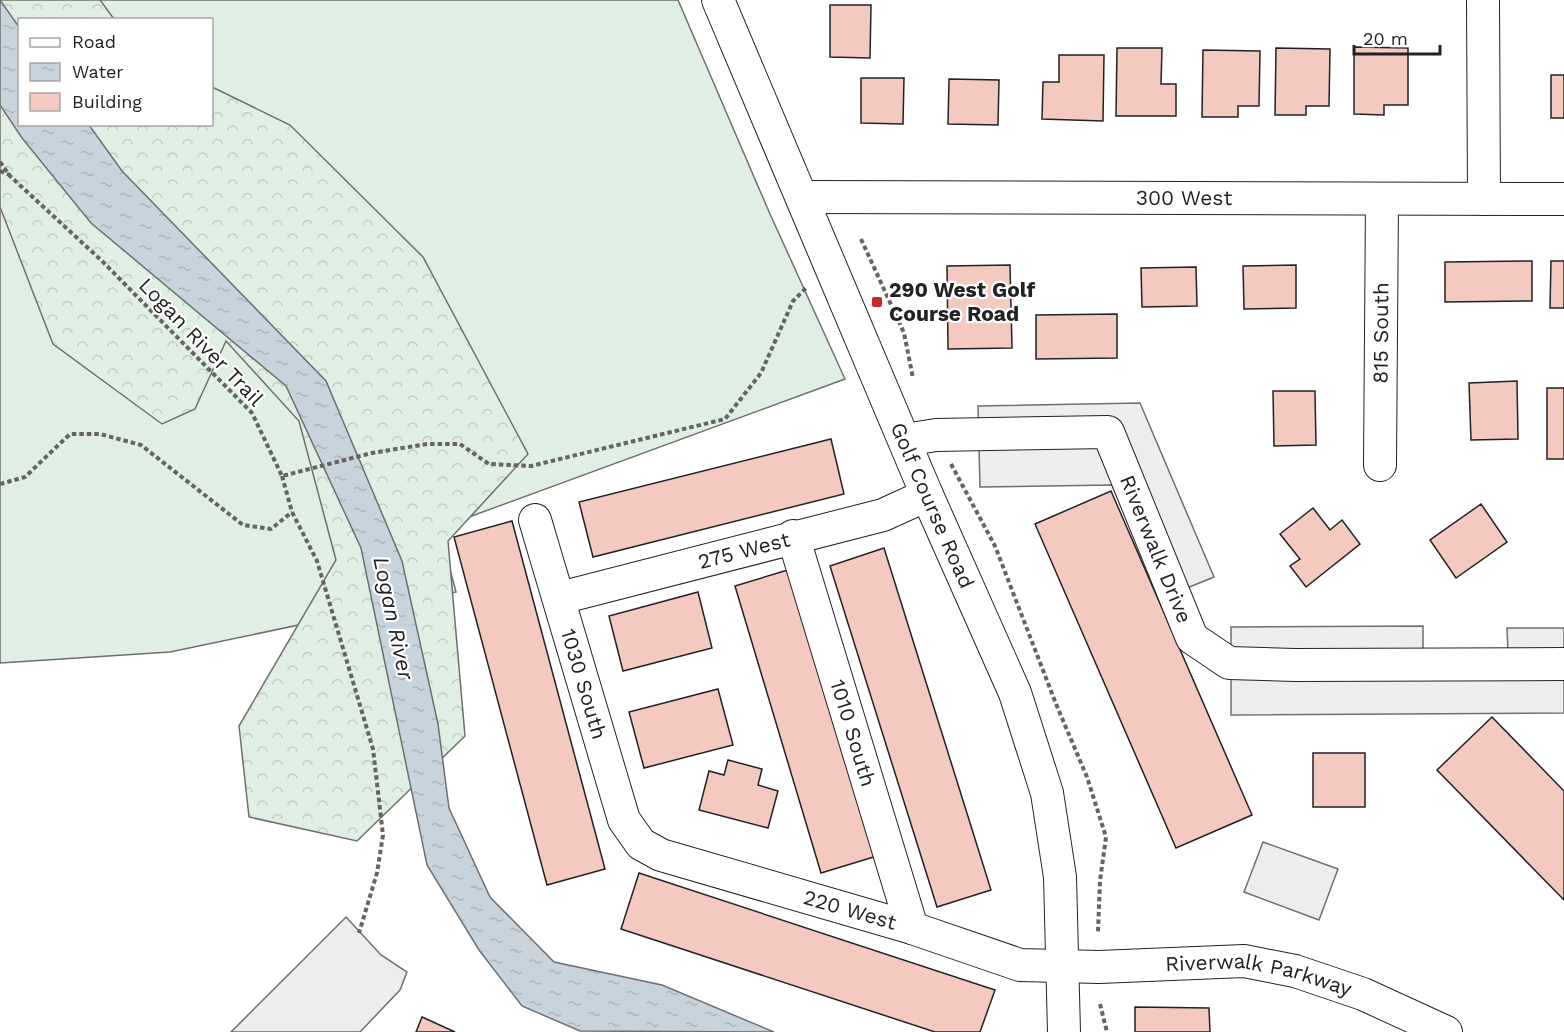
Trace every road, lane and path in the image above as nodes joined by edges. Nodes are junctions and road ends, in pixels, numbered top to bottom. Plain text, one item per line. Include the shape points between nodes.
1 (718, 0) edge
2 (1483, 0) edge
3 (0, 162) edge
4 (0, 171) edge
5 (10, 176) junction
6 (803, 197) junction
7 (1484, 199) junction
8 (1564, 199) edge
9 (1382, 200) junction
10 (808, 287) dead end
11 (905, 440) junction
12 (1380, 465) dead end
13 (282, 476) junction
14 (0, 484) edge
15 (927, 495) junction
16 (292, 512) junction
17 (535, 520) dead end
18 (793, 536) junction
19 (560, 598) junction
20 (1564, 664) edge
21 (641, 844) joint
22 (912, 928) junction
23 (359, 933) dead end
24 (1061, 967) junction
25 (1100, 1004) dead end
26 (1064, 1032) edge
27 (1107, 1032) edge
28 (1446, 1032) edge

1 - 6 street, Golf Course Road
2 - 7 street
3 - 5 path, Logan River Trail
4 - 5 path
5 - 13 path, Logan River Trail via 102,261 252,413
6 - 9 street, 300 West
6 - 11 street, Golf Course Road
7 - 8 street, 300 West
7 - 9 street, 300 West
9 - 12 street, 815 South
10 - 13 path via 793,301 761,373 725,419 531,466 489,464 460,444 427,444 372,453
11 - 15 street, Golf Course Road
11 - 20 street, Riverwalk Drive via 936,435 1108,432 1192,638 1228,663
13 - 16 path, Logan River Trail
14 - 16 path via 25,477 70,434 100,434 141,445 243,525 271,529
15 - 18 street, 275 West via 883,514
15 - 24 street, Golf Course Road via 1015,693 1047,793 1060,877
16 - 23 path, Logan River Trail via 317,561 373,749 383,835 377,873
17 - 19 street, 1030 South
18 - 19 street, 275 West
18 - 22 street, 1010 South
19 - 21 street, 1030 South via 624,820
21 - 22 street, 220 West via 661,855
22 - 24 street, 220 West via 1020,965
24 - 26 street, Golf Course Road
24 - 28 street, Riverwalk Parkway via 1244,961 1295,971 1363,994
25 - 27 path

